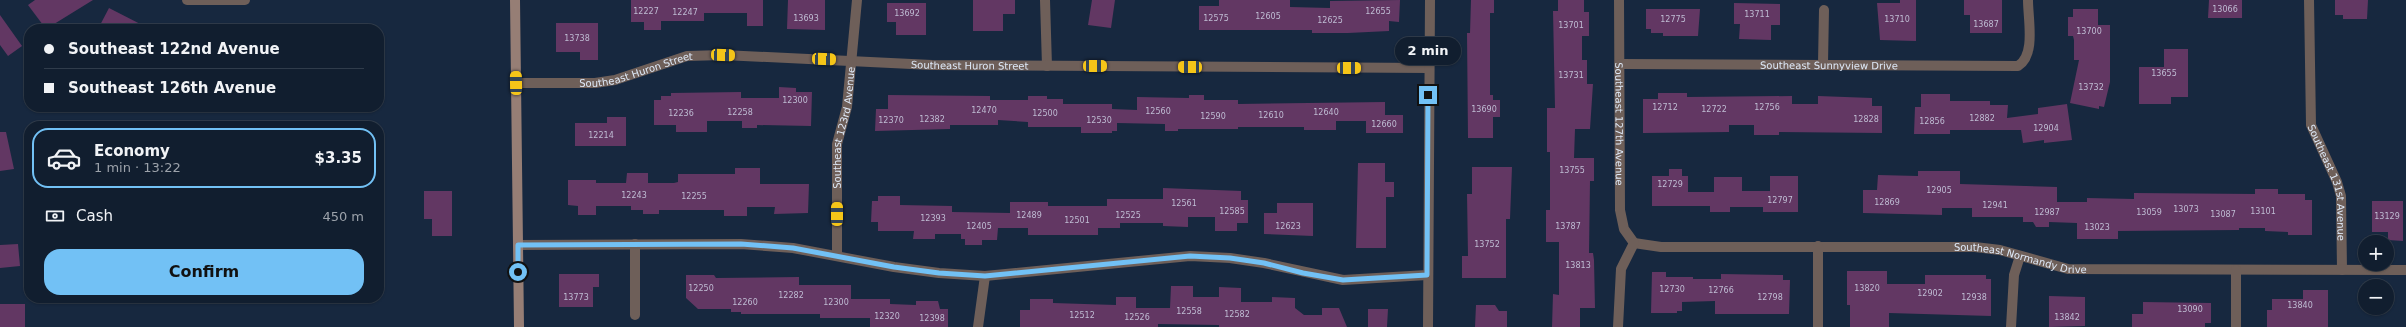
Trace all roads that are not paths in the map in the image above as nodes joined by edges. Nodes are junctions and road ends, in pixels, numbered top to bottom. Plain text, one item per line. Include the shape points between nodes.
1 (187, 0) edge
2 (245, 0) edge
3 (515, 0) edge
4 (857, 0) edge
5 (1045, 0) edge
6 (1430, 0) edge
7 (1619, 0) edge
8 (2028, 0) edge
9 (2310, 0) edge
10 (1824, 10) dead end
11 (852, 60) junction
12 (1823, 63) junction
13 (1620, 64) junction
14 (1047, 66) junction
15 (1428, 68) junction
16 (516, 83) junction
17 (1634, 243) junction
18 (635, 244) junction
19 (518, 245) junction
20 (1818, 246) junction
21 (838, 256) junction
22 (2020, 256) junction
23 (2236, 270) junction
24 (2342, 270) junction
25 (2406, 270) edge
26 (1427, 275) junction
27 (985, 276) junction
28 (635, 315) dead end
29 (519, 327) edge
30 (978, 327) edge
31 (1428, 327) edge
32 (1618, 327) edge
33 (1818, 327) edge
34 (2011, 327) edge
35 (2236, 327) edge

1 - 2 street
3 - 16 main road
4 - 11 street, Southeast 123rd Avenue
5 - 14 street
6 - 15 street
7 - 13 street, Southeast 127th Avenue
8 - 12 street, Southeast Sunnyview Drive via 2029,51 2025,62 2018,66
9 - 24 street, Southeast 131st Avenue via 2311,125 2335,176 2341,196
10 - 12 street
11 - 14 street, Southeast Huron Street via 932,65
11 - 16 street, Southeast Huron Street via 687,56 615,80 595,83
11 - 21 street, Southeast 123rd Avenue via 847,108 837,144
12 - 13 street, Southeast Sunnyview Drive
13 - 17 street, Southeast 127th Avenue via 1620,210 1624,229
14 - 15 street, Southeast Huron Street
15 - 26 street
16 - 19 main road
17 - 20 street, Southeast Normandy Drive via 1661,247
17 - 32 street via 1621,269
18 - 19 street
18 - 21 street via 741,244 793,248
18 - 28 street
19 - 29 main road
20 - 22 street, Southeast Normandy Drive via 1975,247
20 - 33 street
21 - 27 street via 939,273
22 - 23 street, Southeast Normandy Drive via 2068,269
22 - 34 street via 2014,275
23 - 24 street, Southeast Normandy Drive
23 - 35 street
24 - 25 street, Southeast Normandy Drive
26 - 27 street via 1343,280 1264,263 1190,256
26 - 31 street
27 - 30 street

